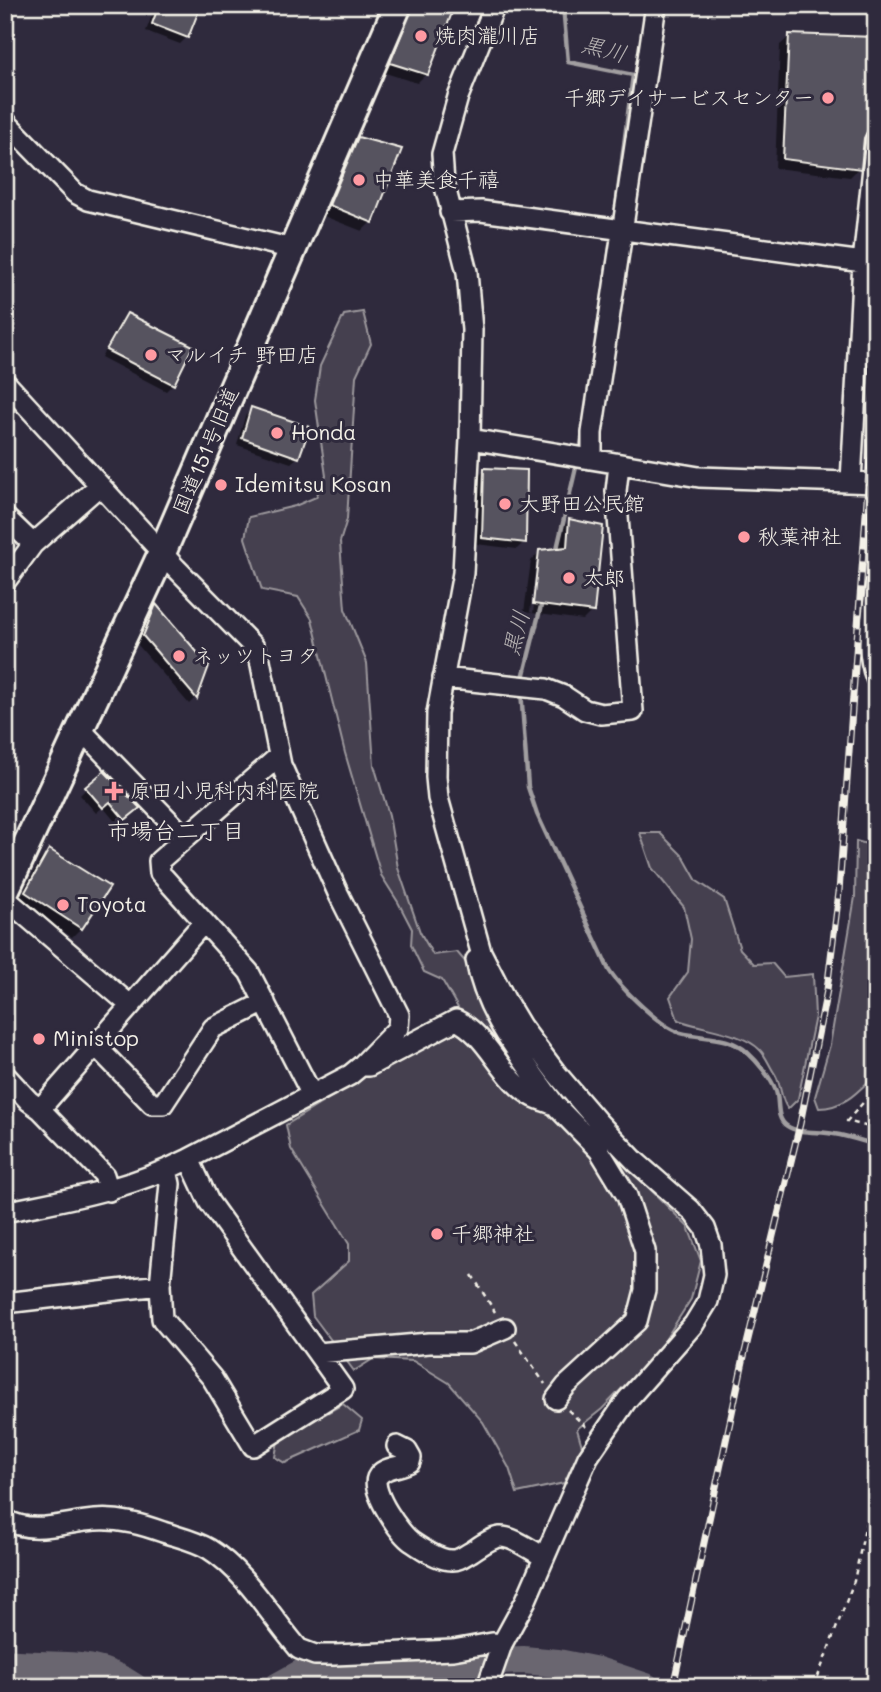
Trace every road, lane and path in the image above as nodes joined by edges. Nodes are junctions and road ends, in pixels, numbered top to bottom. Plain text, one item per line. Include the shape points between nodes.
1 (398, 5) edge
2 (495, 5) edge
3 (656, 5) edge
4 (5, 121) edge
5 (876, 139) edge
6 (450, 212) junction
7 (623, 230) junction
8 (293, 249) junction
9 (863, 262) junction
10 (5, 382) edge
11 (470, 439) junction
12 (590, 458) junction
13 (619, 465) junction
14 (850, 481) junction
15 (876, 483) edge
16 (99, 486) junction
17 (5, 517) edge
18 (33, 544) junction
19 (162, 553) junction
20 (5, 582) edge
21 (876, 584) edge
22 (443, 678) junction
23 (876, 678) edge
24 (78, 732) junction
25 (278, 757) junction
26 (185, 838) junction
27 (5, 891) edge
28 (5, 898) edge
29 (204, 922) junction
30 (481, 951) junction
31 (265, 1002) junction
32 (130, 1005) junction
33 (96, 1046) junction
34 (361, 1066) junction
35 (5, 1076) edge
36 (876, 1088) edge
37 (312, 1095) junction
38 (555, 1105) junction
39 (40, 1109) junction
40 (876, 1129) edge
41 (189, 1159) junction
42 (167, 1170) junction
43 (109, 1191) junction
44 (5, 1212) edge
45 (160, 1285) junction
46 (5, 1303) edge
47 (505, 1328) dead end
48 (318, 1353) junction
49 (556, 1399) joint
50 (598, 1439) junction
51 (397, 1446) dead end
52 (876, 1476) edge
53 (5, 1519) edge
54 (544, 1557) junction
55 (500, 1648) junction
56 (488, 1682) edge
57 (814, 1687) edge

1 - 8 street, 国道151号旧道
2 - 6 street via 458,97 442,154
3 - 7 street
4 - 8 street via 75,193 88,200
5 - 9 street
6 - 7 street via 481,211
6 - 11 street via 467,272 472,330
7 - 9 street
7 - 12 street
8 - 19 street, 国道151号旧道
9 - 14 street
10 - 16 street
11 - 12 street
11 - 22 street via 460,600
12 - 13 street
13 - 14 street via 699,477
13 - 22 street via 616,504 633,711 601,715 546,689
14 - 15 street
16 - 18 street
16 - 19 street
17 - 18 street
18 - 20 street
19 - 24 street, 国道151号旧道
19 - 25 street via 254,647
21 - 23 street via 870,648
22 - 30 street via 436,778
24 - 26 street
24 - 27 street, 国道151号旧道
25 - 26 street
25 - 34 street via 399,1015 398,1028
26 - 29 street via 159,861 160,873
28 - 32 street
29 - 31 street via 249,972
29 - 32 street
30 - 38 street via 476,962 494,1014
30 - 50 street via 521,1027 636,1162 691,1210 711,1245 714,1275 708,1301
31 - 33 street via 213,1028 163,1104 152,1104
31 - 37 street
32 - 33 street
33 - 39 street
34 - 37 street
34 - 38 street via 456,1020 467,1024 532,1096
35 - 39 street
36 - 40 path via 847,1121
37 - 41 street
38 - 49 street via 599,1150 620,1184 645,1251 645,1290 637,1321
39 - 43 street via 104,1175
41 - 42 street
41 - 48 street via 209,1202
42 - 43 street
42 - 45 street via 170,1184
43 - 44 street
45 - 46 street
45 - 48 street via 162,1319 212,1378 253,1446 343,1389
47 - 48 street via 470,1343
49 - 50 path
50 - 54 street
51 - 54 street via 407,1451 410,1462 382,1472 376,1486 401,1532 412,1542 449,1561 499,1537
52 - 57 path via 854,1581
53 - 55 street via 28,1527 121,1521 207,1548 224,1560 307,1654 453,1650 492,1643
54 - 55 street
55 - 56 street

